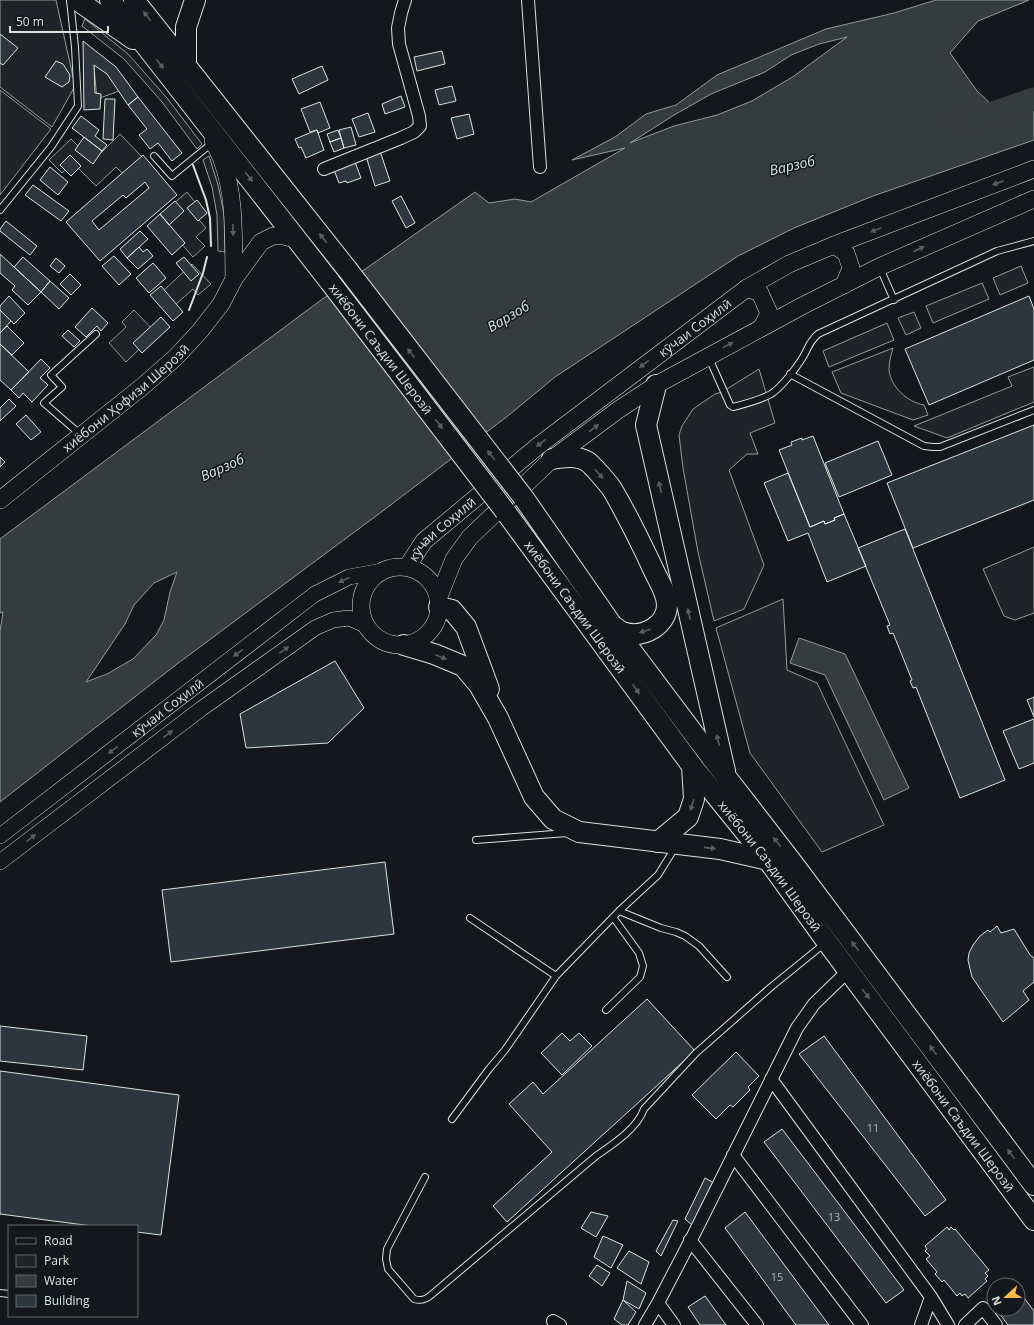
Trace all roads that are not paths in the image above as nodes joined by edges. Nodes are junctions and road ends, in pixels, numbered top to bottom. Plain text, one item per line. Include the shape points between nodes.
1 (70, 0) edge
2 (77, 0) edge
3 (110, 0) edge
4 (134, 0) edge
5 (195, 0) edge
6 (405, 0) edge
7 (528, 0) edge
8 (146, 47) junction
9 (186, 67) junction
10 (223, 112) junction
11 (210, 134) junction
12 (154, 156) dead end
13 (540, 167) dead end
14 (324, 169) dead end
15 (1034, 169) edge
16 (1034, 199) edge
17 (0, 210) edge
18 (298, 240) junction
19 (1034, 240) edge
20 (834, 246) junction
21 (879, 267) junction
22 (234, 279) junction
23 (844, 285) junction
24 (746, 288) junction
25 (894, 300) junction
26 (762, 327) junction
27 (96, 334) dead end
28 (708, 356) junction
29 (790, 374) junction
30 (656, 385) junction
31 (1034, 410) edge
32 (81, 435) junction
33 (552, 459) junction
34 (0, 500) edge
35 (407, 567) junction
36 (382, 571) junction
37 (438, 603) junction
38 (365, 625) junction
39 (612, 625) junction
40 (404, 645) junction
41 (498, 718) junction
42 (692, 766) junction
43 (727, 778) junction
44 (579, 832) junction
45 (0, 836) edge
46 (476, 840) dead end
47 (667, 843) junction
48 (768, 860) junction
49 (0, 862) edge
50 (619, 911) junction
51 (613, 917) junction
52 (470, 918) dead end
53 (827, 942) junction
54 (848, 971) junction
55 (556, 976) junction
56 (727, 978) dead end
57 (606, 1010) dead end
58 (771, 1080) junction
59 (452, 1119) dead end
60 (733, 1155) junction
61 (425, 1177) dead end
62 (1034, 1185) edge
63 (1034, 1220) edge
64 (690, 1240) junction
65 (931, 1297) junction
66 (658, 1303) junction
67 (645, 1325) edge
68 (674, 1325) edge
69 (757, 1325) edge
70 (862, 1325) edge
71 (921, 1325) edge
72 (948, 1325) edge
73 (965, 1325) edge
74 (996, 1325) edge

1 - 17 lane via 76,47 78,106 52,147
2 - 8 highway
3 - 8 highway, хиёбони Саъдии Шерозӣ
9 -> 4 highway, хиёбони Саъдии Шерозӣ
5 - 9 highway via 186,27
6 - 14 street via 398,28 399,44 420,126 401,138
7 - 13 street
8 -> 11 highway, хиёбони Саъдии Шерозӣ
9 - 10 highway, хиёбони Саъдии Шерозӣ
10 - 11 highway via 218,111 210,116
39 -> 10 highway, хиёбони Саъдии Шерозӣ, bridge via 523,497
11 - 12 lane via 172,176
11 -> 18 highway, хиёбони Саъдии Шерозӣ
11 -> 22 main road via 222,159 232,204
15 -> 20 main road, кӯчаи Соҳилӣ
21 -> 16 main road, кӯчаи Соҳилӣ
18 - 22 main road, хиёбони Ҳофизи Шерозӣ via 273,236 261,242
18 -> 42 highway, хиёбони Саъдии Шерозӣ, bridge via 505,511
19 - 25 lane via 997,251
20 - 23 main road via 846,253 851,268
20 - 24 main road, кӯчаи Соҳилӣ via 789,264
21 - 23 main road, кӯчаи Соҳилӣ
21 - 25 lane
22 - 32 main road, хиёбони Ҳофизи Шерозӣ via 221,304 176,357
23 - 26 main road, кӯчаи Соҳилӣ
24 - 26 main road via 760,293 770,313
24 -> 35 main road, кӯчаи Соҳилӣ via 538,446 424,541
25 - 29 lane via 818,334 810,341
28 -> 26 main road, кӯчаи Соҳилӣ
27 - 32 lane via 51,375 62,387 44,403
28 - 29 lane via 733,407 771,394
28 - 30 main road, кӯчаи Соҳилӣ
29 - 31 lane via 932,448
33 -> 30 main road, кӯчаи Соҳилӣ
43 -> 30 highway via 646,425
32 - 34 main road, хиёбони Ҳофизи Шерозӣ
33 - 37 main road, кӯчаи Соҳилӣ via 470,536 454,559
33 -> 39 highway via 580,458 589,463 611,488 665,593 665,616 652,630 637,634 625,633
35 - 36 main road
35 - 37 main road via 427,578 434,588
36 - 38 main road via 366,584 360,604
36 -> 45 street, кӯчаи Соҳилӣ via 349,577 315,594
37 - 40 main road via 437,618 432,628 425,636
37 - 41 highway via 452,610 466,626
38 - 40 main road via 375,637 389,644
49 -> 38 street, кӯчаи Соҳилӣ via 201,709 315,628 333,620 349,618
39 - 43 highway, хиёбони Саъдии Шерозӣ
40 -> 41 highway via 463,666 479,685
41 - 44 highway via 534,797 553,819
42 -> 47 highway via 694,799 688,817
42 - 48 highway, хиёбони Саъдии Шерозӣ
62 -> 43 highway, хиёбони Саъдии Шерозӣ
44 - 46 lane
44 - 47 highway
47 -> 48 highway via 720,849
47 - 50 lane via 658,875
48 - 53 highway, хиёбони Саъдии Шерозӣ
50 - 51 lane
50 - 56 lane via 686,936 699,946
51 - 55 lane
51 - 57 lane via 639,953 643,966 640,977
52 - 55 lane
53 - 54 highway, хиёбони Саъдии Шерозӣ
53 - 61 lane via 696,1053 644,1110 638,1121 617,1141 430,1296 421,1300 414,1299 388,1269 386,1259 387,1249
54 - 58 street via 814,1004 797,1028
54 -> 63 highway, хиёбони Саъдии Шерозӣ
55 - 59 lane via 505,1050
58 - 60 street
58 - 65 street
60 - 64 street
60 - 70 street
64 - 66 street
64 - 69 street
65 - 71 street
65 - 72 street
66 - 67 street
66 - 68 street
73 - 74 street via 983,1308

